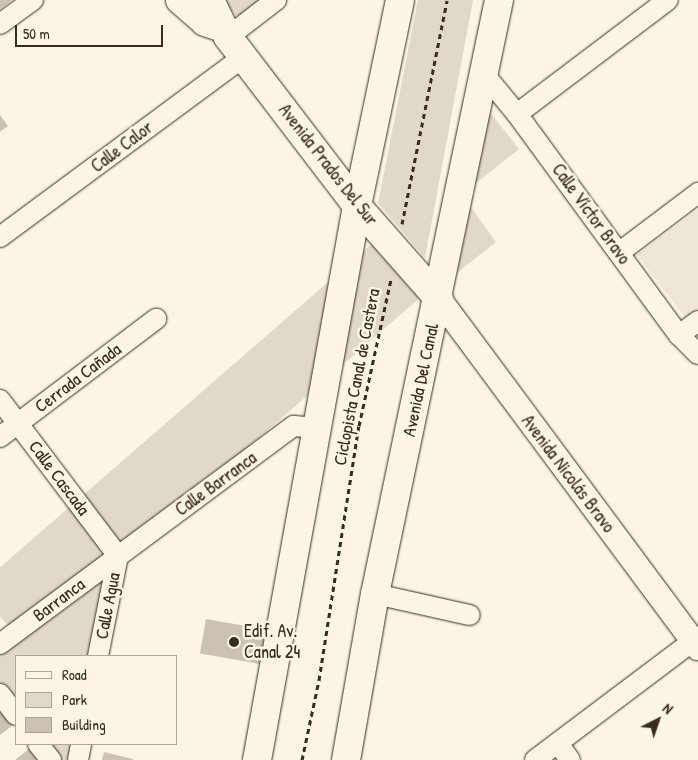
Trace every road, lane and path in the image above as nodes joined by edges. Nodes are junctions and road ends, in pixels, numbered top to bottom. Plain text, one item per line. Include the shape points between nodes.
1 (32, 0) edge
2 (180, 0) edge
3 (210, 0) edge
4 (276, 0) edge
5 (400, 0) edge
6 (447, 0) edge
7 (498, 0) edge
8 (668, 0) edge
9 (0, 24) edge
10 (231, 41) junction
11 (484, 74) junction
12 (517, 114) junction
13 (698, 193) edge
14 (357, 206) junction
15 (0, 237) edge
16 (397, 251) junction
17 (620, 252) junction
18 (438, 299) junction
19 (156, 319) dead end
20 (698, 321) edge
21 (679, 335) junction
22 (698, 354) edge
23 (0, 400) edge
24 (18, 424) junction
25 (317, 428) junction
26 (0, 437) edge
27 (118, 556) junction
28 (375, 594) junction
29 (470, 615) dead end
30 (696, 642) edge
31 (0, 644) edge
32 (98, 655) edge
33 (0, 694) edge
34 (15, 714) edge
35 (558, 743) junction
36 (39, 745) edge
37 (81, 745) edge
38 (50, 760) edge
39 (78, 760) edge
40 (257, 760) edge
41 (302, 760) edge
42 (346, 760) edge
43 (535, 760) edge
44 (570, 760) edge

1 - 9 street
2 - 10 main road, Avenida Prados Del Sur
3 - 10 main road, Avenida Prados Del Sur
4 - 10 street, Calle Calor
5 - 14 main road
6 - 16 path, Ciclopista Canal de Castera
7 - 11 main road, Avenida Del Canal
8 - 12 street
10 - 14 main road, Avenida Prados Del Sur
10 - 15 street, Calle Calor
11 - 12 street, Calle Víctor Bravo
11 - 18 main road, Avenida Del Canal
12 - 17 street, Calle Víctor Bravo
13 - 17 street
14 - 16 main road, Avenida Prados Del Sur
14 - 25 main road
16 - 18 main road, Avenida Prados Del Sur
16 - 41 path, Ciclopista Canal de Castera via 359,426 319,680
17 - 21 street, Calle Víctor Bravo
18 - 28 main road, Avenida Del Canal
18 - 30 street, Avenida Nicolás Bravo
19 - 24 street, Cerrada Cañada
20 - 21 street
21 - 22 street, Calle Víctor Bravo
23 - 24 street, Calle Cascada
24 - 26 street, Cerrada Cañada
24 - 27 street, Calle Cascada
25 - 27 street, Calle Barranca via 294,426
25 - 40 main road
27 - 31 street, Barranca
27 - 32 street, Calle Agua
28 - 29 street
28 - 42 main road, Avenida Del Canal
30 - 35 street
33 - 34 street
35 - 43 street
35 - 44 street
36 - 38 street
37 - 39 street

